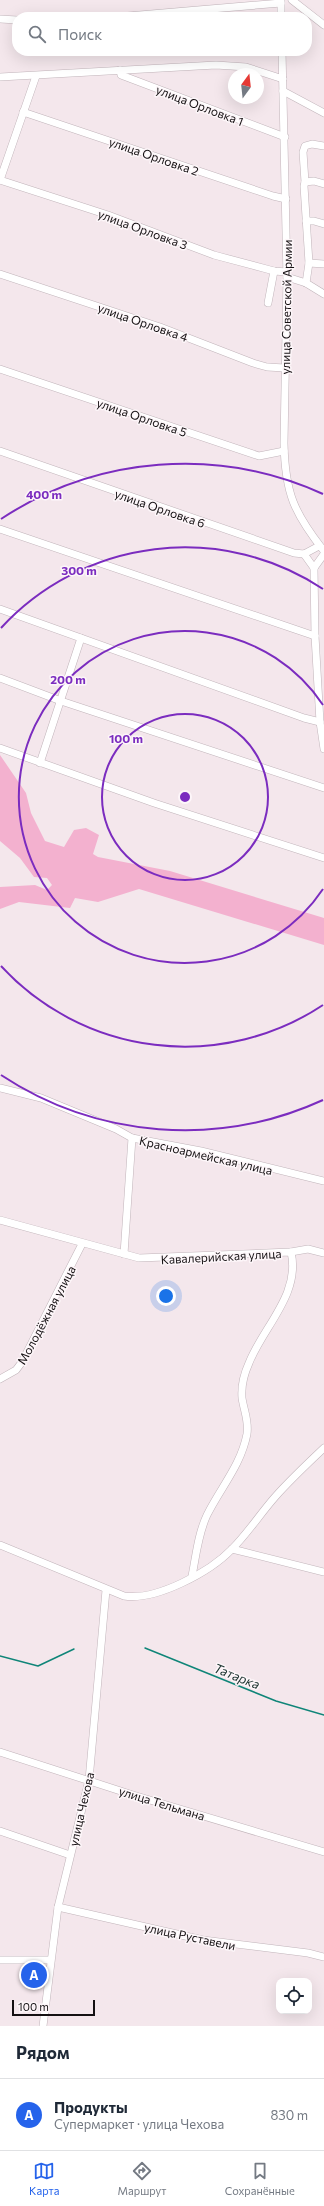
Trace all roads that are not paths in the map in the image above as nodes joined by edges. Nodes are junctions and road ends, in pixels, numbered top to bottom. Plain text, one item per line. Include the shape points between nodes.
1 (292, 0) edge
2 (281, 2) edge
3 (171, 12) edge
4 (307, 12) edge
5 (312, 16) edge
6 (0, 19) edge
7 (12, 20) edge
8 (324, 25) edge
9 (282, 56) edge
10 (120, 70) junction
11 (36, 76) junction
12 (0, 77) edge
13 (283, 79) junction
14 (283, 91) junction
15 (23, 112) junction
16 (324, 113) edge
17 (285, 137) junction
18 (324, 146) edge
19 (0, 180) edge
20 (305, 182) junction
21 (324, 184) edge
22 (286, 199) junction
23 (306, 222) junction
24 (324, 224) edge
25 (309, 263) junction
26 (324, 264) edge
27 (274, 271) junction
28 (0, 274) edge
29 (287, 274) junction
30 (306, 282) junction
31 (324, 294) edge
32 (268, 303) dead end
33 (285, 368) junction
34 (0, 369) edge
35 (0, 451) edge
36 (284, 451) junction
37 (0, 528) edge
38 (322, 550) edge
39 (304, 554) junction
40 (314, 568) junction
41 (0, 609) edge
42 (315, 636) junction
43 (81, 638) junction
44 (0, 678) edge
45 (61, 701) junction
46 (320, 722) junction
47 (0, 748) edge
48 (324, 749) edge
49 (40, 763) junction
50 (324, 788) edge
51 (324, 858) edge
52 (0, 1088) edge
53 (132, 1138) junction
54 (324, 1181) edge
55 (0, 1220) edge
56 (82, 1244) junction
57 (291, 1252) junction
58 (324, 1253) edge
59 (124, 1254) junction
60 (0, 1379) edge
61 (324, 1448) edge
62 (0, 1545) edge
63 (232, 1549) junction
64 (324, 1572) edge
65 (192, 1576) junction
66 (106, 1590) junction
67 (0, 1752) edge
68 (89, 1780) junction
69 (0, 1831) edge
70 (324, 1852) edge
71 (70, 1855) junction
72 (58, 1907) junction
73 (324, 1957) edge
74 (0, 1960) edge
75 (50, 1960) junction
76 (43, 2026) edge

1 - 4 street
2 - 3 street
5 - 8 street
6 - 7 street
9 - 13 street, улица Советской Армии
10 - 11 street
10 - 13 street via 216,64 246,67
10 - 17 street, улица Орловка 1 via 121,75
11 - 12 street
11 - 15 street
13 - 14 street, улица Советской Армии
14 - 16 street
14 - 17 street, улица Советской Армии
15 - 19 street
15 - 22 street, улица Орловка 2
17 - 22 street, улица Советской Армии
18 - 20 street via 305,146
19 - 27 street, улица Орловка 3 via 108,215 214,255
20 - 21 street
20 - 23 street
22 - 29 street, улица Советской Армии
23 - 24 street
23 - 25 street
25 - 26 street
25 - 30 street
27 - 29 street, улица Орловка 3
27 - 32 street
28 - 33 street, улица Орловка 4 via 160,327 253,363
29 - 30 street, улица Орловка 3
29 - 33 street, улица Советской Армии
30 - 31 street, улица Орловка 3
33 - 36 street, улица Советской Армии
34 - 36 street, улица Орловка 5 via 259,456
35 - 39 street, улица Орловка 6 via 294,553
36 - 38 street, улица Советской Армии via 290,498 302,523
37 - 42 street
38 - 39 street
38 - 40 street
39 - 40 street
40 - 42 street
41 - 43 street
42 - 46 street
43 - 45 street
43 - 46 street
44 - 45 street
45 - 49 street
45 - 50 street
46 - 48 street
47 - 49 street
49 - 51 street
52 - 53 street, Красноармейская улица via 42,1098
53 - 54 street, Красноармейская улица via 201,1151
53 - 59 street
55 - 56 street, Кавалерийская улица
56 - 59 street, Кавалерийская улица
56 - 60 street, Молодёжная улица via 22,1362 16,1370
57 - 58 street via 308,1249
57 - 59 street, Кавалерийская улица via 153,1259
57 - 65 street, Кавалерийская улица via 292,1273 283,1302 261,1338 245,1374 242,1398 248,1418 247,1434 240,1458 232,1476 207,1515 200,1533
61 - 63 street via 274,1498
62 - 66 street
63 - 64 street
63 - 65 street via 215,1564
65 - 66 street via 137,1598
66 - 68 street, улица Чехова
67 - 68 street, улица Тельмана
68 - 70 street, улица Тельмана
68 - 71 street, улица Чехова
69 - 71 street
71 - 72 street, улица Чехова
72 - 73 street, улица Руставели via 203,1940
72 - 75 street, улица Чехова
74 - 75 street
75 - 76 street, улица Чехова

